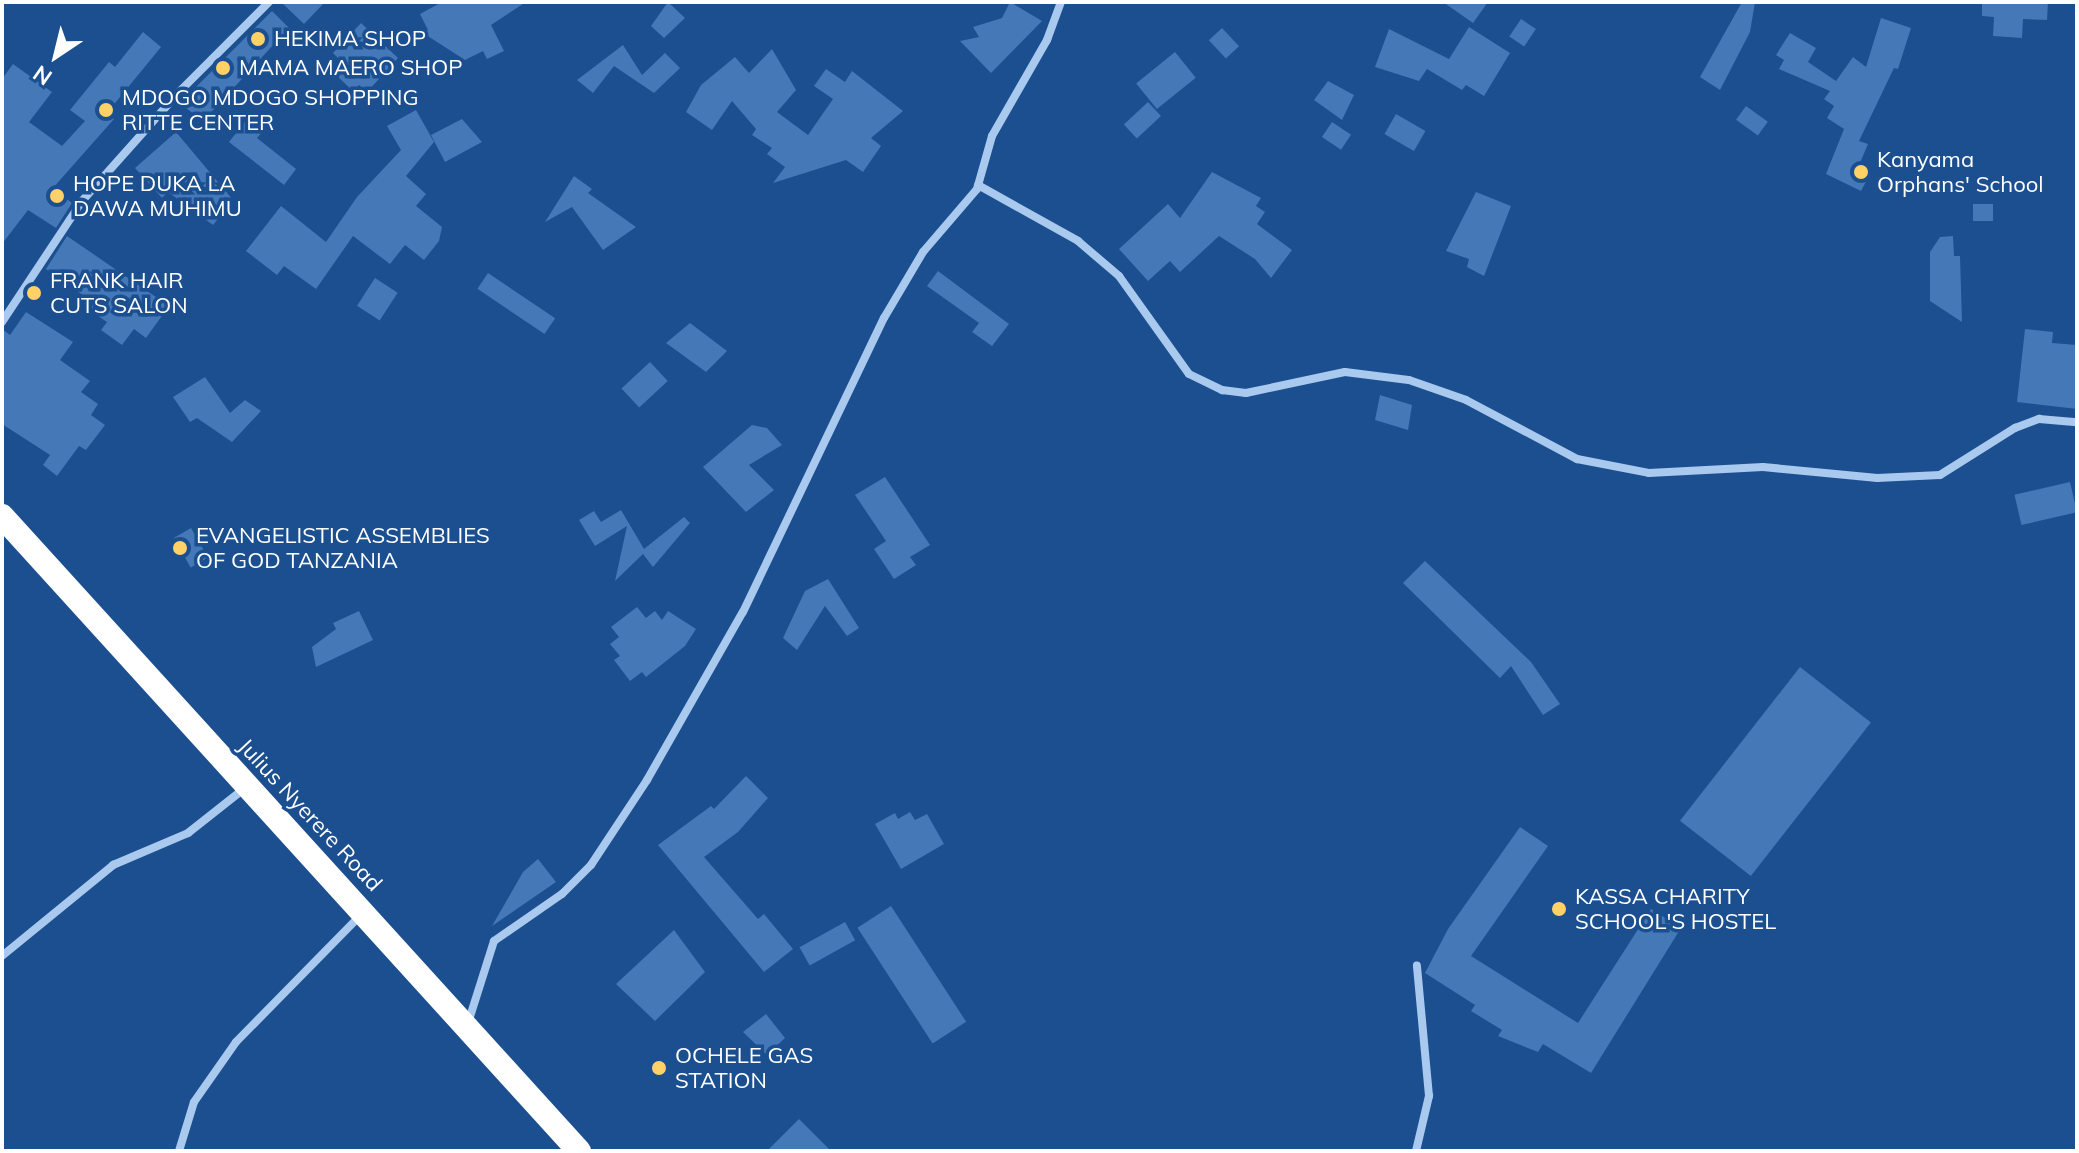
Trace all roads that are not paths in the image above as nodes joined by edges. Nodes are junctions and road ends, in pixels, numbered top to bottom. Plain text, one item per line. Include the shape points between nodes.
1 (269, 2) edge
2 (1061, 2) edge
3 (978, 185) junction
4 (2, 322) edge
5 (2077, 422) edge
6 (2, 516) edge
7 (246, 787) junction
8 (365, 911) junction
9 (2, 956) edge
10 (1417, 966) dead end
11 (466, 1026) junction
12 (179, 1151) edge
13 (579, 1151) edge
14 (1416, 1151) edge

1 - 4 street via 82,201
2 - 3 street via 1047,40 992,136
3 - 5 street via 1078,241 1119,276 1189,374 1222,390 1246,393 1345,372 1409,380 1466,400 1577,459 1649,473 1763,467 1877,478 1940,475 2015,428 2039,419
3 - 11 street via 923,252 884,318 743,612 633,805 591,865 562,894 494,941 484,962 478,1004
6 - 7 highway, Julius Nyerere Road
7 - 8 highway, Julius Nyerere Road
7 - 9 street via 188,833 113,865
8 - 11 highway, Julius Nyerere Road
8 - 12 street via 236,1042 194,1102
10 - 14 street via 1429,1096
11 - 13 highway, Julius Nyerere Road

